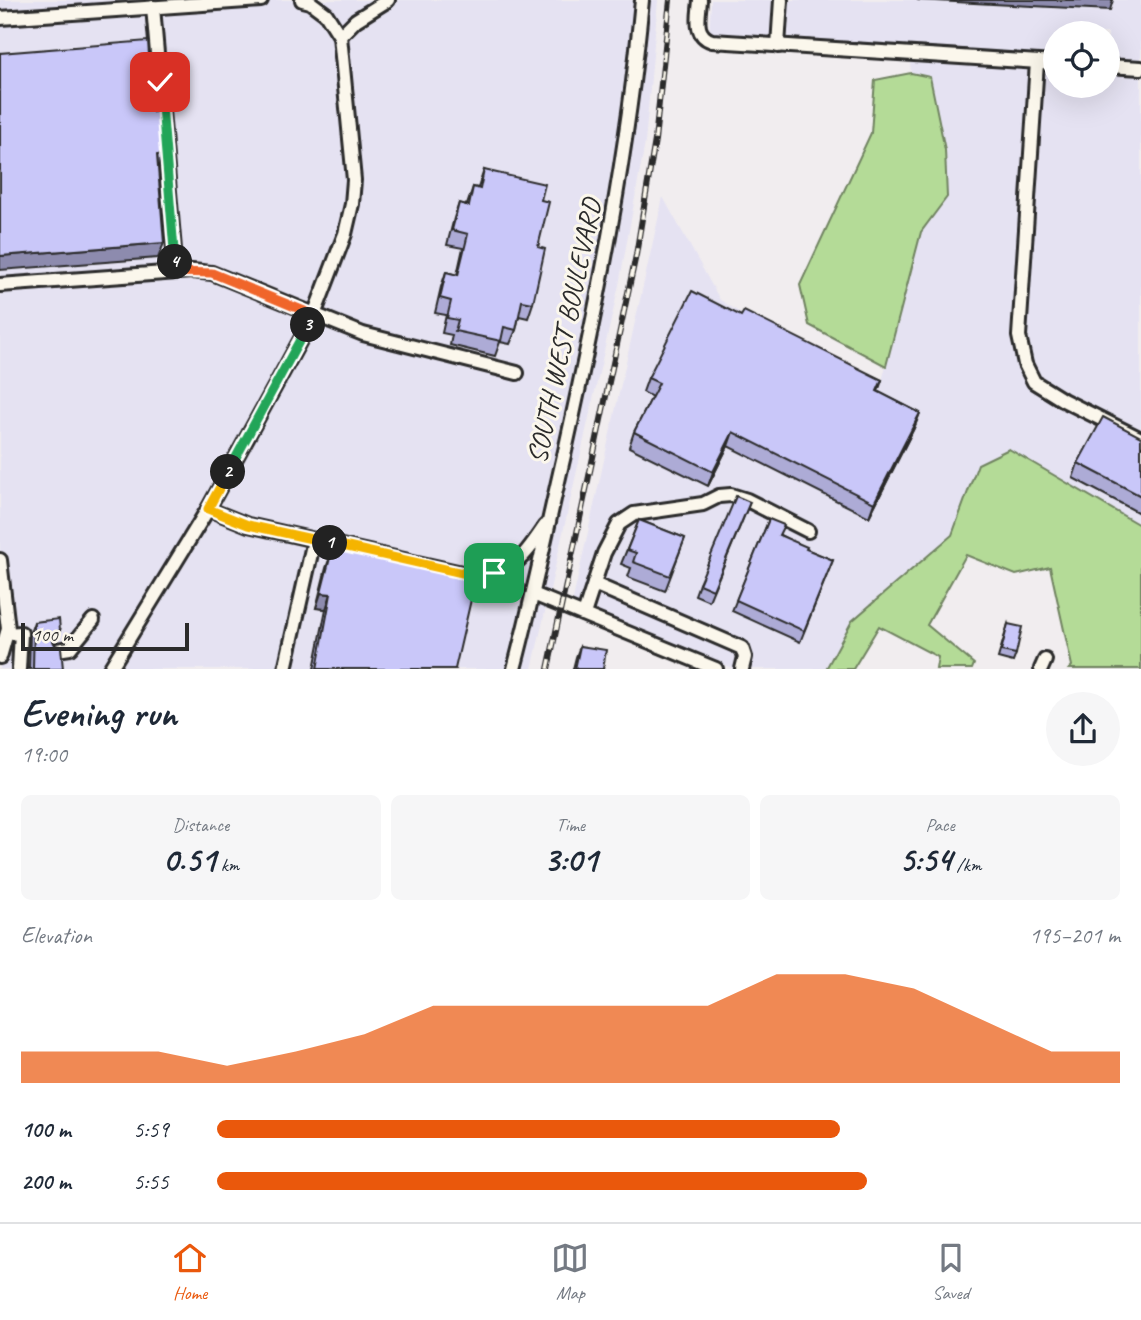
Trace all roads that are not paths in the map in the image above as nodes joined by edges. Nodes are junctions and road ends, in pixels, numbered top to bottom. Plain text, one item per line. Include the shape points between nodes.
1 (261, 0) edge
2 (302, 0) edge
3 (388, 0) edge
4 (642, 0) edge
5 (700, 0) edge
6 (781, 0) edge
7 (153, 7) junction
8 (0, 18) edge
9 (340, 36) junction
10 (778, 46) junction
11 (1038, 62) junction
12 (1043, 62) edge
13 (1120, 67) edge
14 (1141, 68) edge
15 (176, 272) junction
16 (0, 285) edge
17 (314, 315) junction
18 (517, 373) dead end
19 (1141, 439) edge
20 (208, 509) junction
21 (549, 519) junction
22 (808, 531) dead end
23 (314, 540) junction
24 (0, 560) edge
25 (594, 584) junction
26 (533, 594) junction
27 (584, 614) junction
28 (93, 620) dead end
29 (7, 634) junction
30 (57, 650) edge
31 (0, 657) edge
32 (110, 666) edge
33 (19, 669) edge
34 (285, 669) edge
35 (514, 669) edge
36 (716, 669) edge
37 (741, 669) edge

1 - 7 street
2 - 9 street via 326,14
3 - 9 street
4 - 21 street, SOUTH WEST BOULEVARD via 631,108 609,243
5 - 10 street via 698,22 706,39
6 - 10 street
7 - 8 street
7 - 15 street
9 - 17 street via 354,180 352,205
10 - 11 street
11 - 12 street
11 - 19 street via 1019,336 1025,364 1034,382
13 - 14 street
15 - 16 street
15 - 17 street via 212,273
17 - 18 street via 363,334
17 - 20 street
20 - 23 street via 248,525
20 - 32 street
21 - 23 street via 519,562 480,577
21 - 26 street, SOUTH WEST BOULEVARD
22 - 25 street via 731,495 634,514 619,524
23 - 34 street
24 - 29 street
25 - 27 street
25 - 37 street via 742,648
26 - 27 street
26 - 35 street, SOUTH WEST BOULEVARD
27 - 36 street
28 - 30 street via 70,649
29 - 31 street
29 - 33 street via 21,633 24,654

